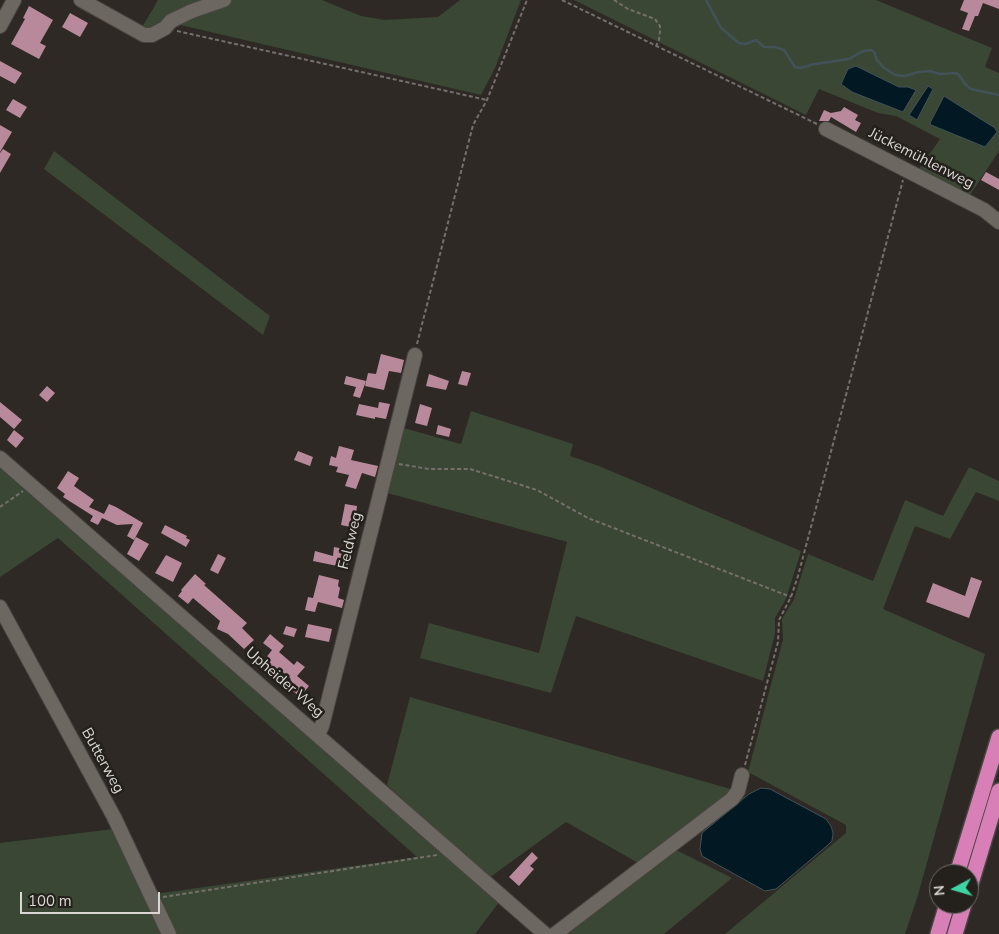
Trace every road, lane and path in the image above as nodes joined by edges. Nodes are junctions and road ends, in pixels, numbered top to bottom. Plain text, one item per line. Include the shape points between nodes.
1 (81, 0) edge
2 (224, 0) edge
3 (526, 0) edge
4 (563, 0) edge
5 (614, 0) edge
6 (12, 1) edge
7 (0, 26) edge
8 (165, 28) junction
9 (656, 46) junction
10 (487, 100) junction
11 (826, 128) joint
12 (906, 170) junction
13 (999, 222) edge
14 (414, 354) joint
15 (0, 458) edge
16 (387, 462) junction
17 (32, 486) junction
18 (0, 507) edge
19 (791, 597) junction
20 (0, 607) edge
21 (318, 734) junction
22 (999, 737) edge
23 (742, 775) joint
24 (999, 791) edge
25 (452, 853) junction
26 (960, 864) edge
27 (977, 864) edge
28 (153, 898) junction
29 (945, 914) edge
30 (961, 914) edge
31 (169, 934) edge
32 (545, 934) edge
33 (555, 934) edge
34 (938, 934) edge
35 (955, 934) edge

1 - 8 street via 144,35 152,35
2 - 8 street via 192,11
3 - 10 path
4 - 9 path
5 - 9 path via 654,19 660,26
6 - 7 street
8 - 10 path
9 - 11 path
10 - 14 path via 474,125
11 - 12 street, Jückemühlenweg
12 - 13 street, Jückemühlenweg via 984,210
12 - 19 path
14 - 16 street, Feldweg
15 - 17 street, Upheider Weg
16 - 19 path via 429,469 470,469 537,490 588,518
16 - 21 street, Feldweg
17 - 18 path
17 - 21 street, Upheider Weg
19 - 23 path via 779,620 778,642
20 - 28 street, Butterweg via 114,817
21 - 25 street, Upheider Weg
22 - 26 highway
23 - 33 street via 738,791 732,798
24 - 27 highway
25 - 28 path
25 - 32 street, Upheider Weg
28 - 31 street, Butterweg
29 - 34 highway
30 - 35 highway

